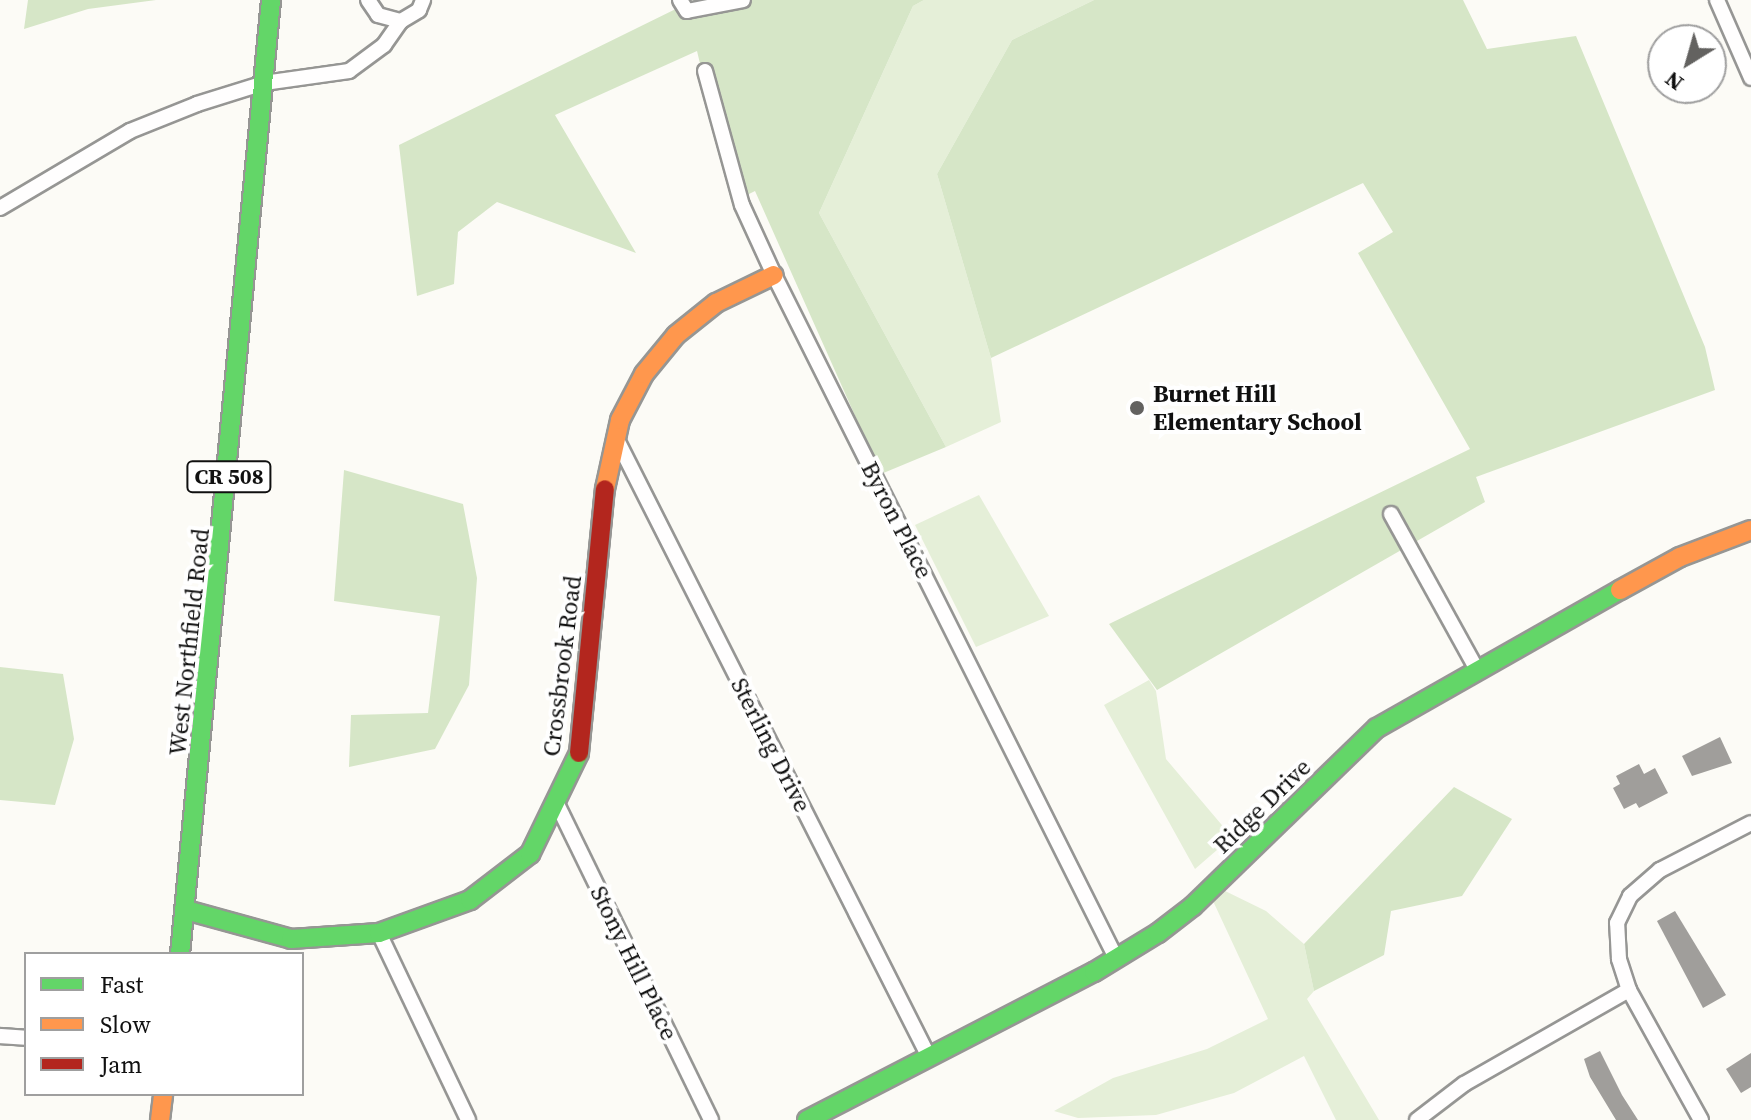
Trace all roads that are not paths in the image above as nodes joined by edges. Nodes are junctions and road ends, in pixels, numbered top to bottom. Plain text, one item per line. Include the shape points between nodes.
1 (271, 0) edge
2 (368, 0) edge
3 (423, 0) edge
4 (743, 0) edge
5 (1717, 0) edge
6 (684, 6) edge
7 (401, 21) junction
8 (705, 71) dead end
9 (1751, 78) edge
10 (264, 83) junction
11 (0, 208) edge
12 (774, 275) junction
13 (615, 436) junction
14 (1391, 514) dead end
15 (1751, 530) edge
16 (1476, 668) junction
17 (558, 806) junction
18 (1751, 823) edge
19 (186, 910) junction
20 (379, 933) junction
21 (180, 952) edge
22 (1116, 958) junction
23 (1629, 990) junction
24 (0, 1036) edge
25 (24, 1038) edge
26 (928, 1055) junction
27 (163, 1096) edge
28 (160, 1120) edge
29 (468, 1120) edge
30 (711, 1120) edge
31 (807, 1120) edge
32 (1417, 1120) edge
33 (1701, 1120) edge

1 - 10 street, West Northfield Road / CR 508
2 - 7 street via 378,15
3 - 7 street via 419,10
4 - 6 street
5 - 9 street
7 - 10 street via 384,45 349,71
8 - 12 street, Byron Place via 742,205
10 - 11 street via 130,131
10 - 19 street, West Northfield Road / CR 508
12 - 13 street, Crossbrook Road via 716,303 676,335 637,385
12 - 22 street, Byron Place
13 - 17 street, Crossbrook Road via 607,469 585,721 578,761
13 - 26 street, Sterling Drive
14 - 16 street
15 - 16 street, Ridge Drive via 1680,557
16 - 22 street, Ridge Drive via 1377,728 1193,906
17 - 20 street, Crossbrook Road via 530,854 490,889
17 - 30 street, Stony Hill Place
18 - 23 street via 1660,870 1630,896 1617,923 1619,959
19 - 20 street, Crossbrook Road via 291,939
19 - 21 street, West Northfield Road / CR 508
20 - 29 street
22 - 26 street, Ridge Drive
23 - 32 street via 1464,1084
23 - 33 street
24 - 25 street
26 - 31 street, Ridge Drive
27 - 28 street

